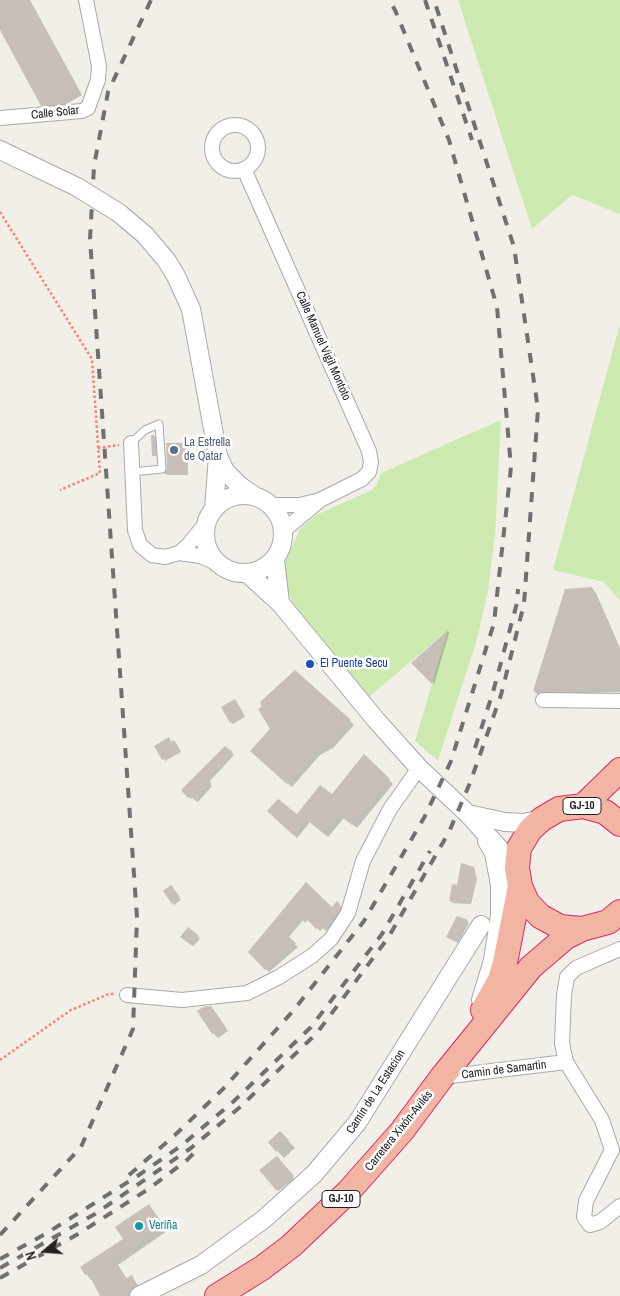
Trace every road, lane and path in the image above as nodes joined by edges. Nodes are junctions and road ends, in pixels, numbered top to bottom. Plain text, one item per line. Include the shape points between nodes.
1 (86, 0) edge
2 (0, 118) edge
3 (0, 150) edge
4 (244, 170) dead end
5 (0, 212) edge
6 (131, 443) junction
7 (98, 448) junction
8 (218, 456) junction
9 (132, 472) junction
10 (60, 490) dead end
11 (320, 500) junction
12 (263, 501) junction
13 (211, 515) junction
14 (283, 531) junction
15 (179, 553) junction
16 (275, 559) junction
17 (219, 564) junction
18 (247, 573) junction
19 (280, 603) junction
20 (543, 700) dead end
21 (620, 701) edge
22 (419, 768) junction
23 (620, 770) edge
24 (583, 806) junction
25 (542, 818) junction
26 (473, 820) junction
27 (620, 824) edge
28 (518, 877) junction
29 (620, 912) edge
30 (481, 925) dead end
31 (582, 929) junction
32 (620, 950) edge
33 (127, 995) joint
34 (474, 1026) junction
35 (0, 1060) edge
36 (566, 1062) junction
37 (442, 1078) junction
38 (620, 1206) edge
39 (139, 1296) edge
40 (217, 1296) edge

1 - 2 street, Calle Solar via 98,66 98,80 88,108
3 - 8 street, bridge via 77,187 119,213 145,235 167,261 191,309
4 - 11 street, Calle Manuel Vigil Montoto via 369,450 369,472 362,479
5 - 7 path via 92,359
6 - 7 path
6 - 9 street
6 - 9 lane via 145,430 160,424 162,469
7 - 10 path via 100,473
8 - 12 street via 225,471 240,486
8 - 13 street
9 - 15 street via 135,530 140,545 152,555 165,557
11 - 12 street, Calle Manuel Vigil Montoto via 300,505
11 - 14 street, Calle Manuel Vigil Montoto
12 - 13 street via 241,495 226,500
12 - 14 street via 279,516
13 - 15 street
13 - 17 street via 205,537 209,552
14 - 16 street
15 - 17 street via 200,556
16 - 18 street via 262,569
16 - 19 street
17 - 18 street via 232,571
18 - 19 street
19 - 22 street
20 - 21 street
22 - 26 street
22 - 33 street via 390,809 363,861 348,913 331,939 312,956 247,993 182,1000
23 - 24 highway, GJ-10
24 - 25 highway, GJ-10 via 559,809
24 - 27 highway, GJ-10 via 605,812
25 - 26 street via 524,822
25 - 28 highway, GJ-10 via 519,848
26 - 28 street
26 - 34 street via 494,853 500,885 500,915 493,960
28 - 31 highway, GJ-10 via 527,902 540,916 560,927
28 - 34 highway, Carretera Xixón-Avilés / GJ-10 via 500,980
29 - 31 highway, GJ-10 via 608,922
30 - 39 street, Camín de La Estacion via 357,1123 314,1174 264,1219 201,1265
31 - 37 highway, Carretera Xixón-Avilés / GJ-10 via 566,937 531,967
32 - 36 street via 576,968 567,977 562,1043
33 - 35 path via 109,994 70,1010
34 - 37 highway, Carretera Xixón-Avilés / GJ-10
36 - 37 street, Camin de Samartin
36 - 38 street via 602,1120 612,1150 586,1200 584,1217 590,1225 600,1222
37 - 40 highway, Carretera Xixón-Avilés / GJ-10 via 402,1131 348,1192 291,1246

